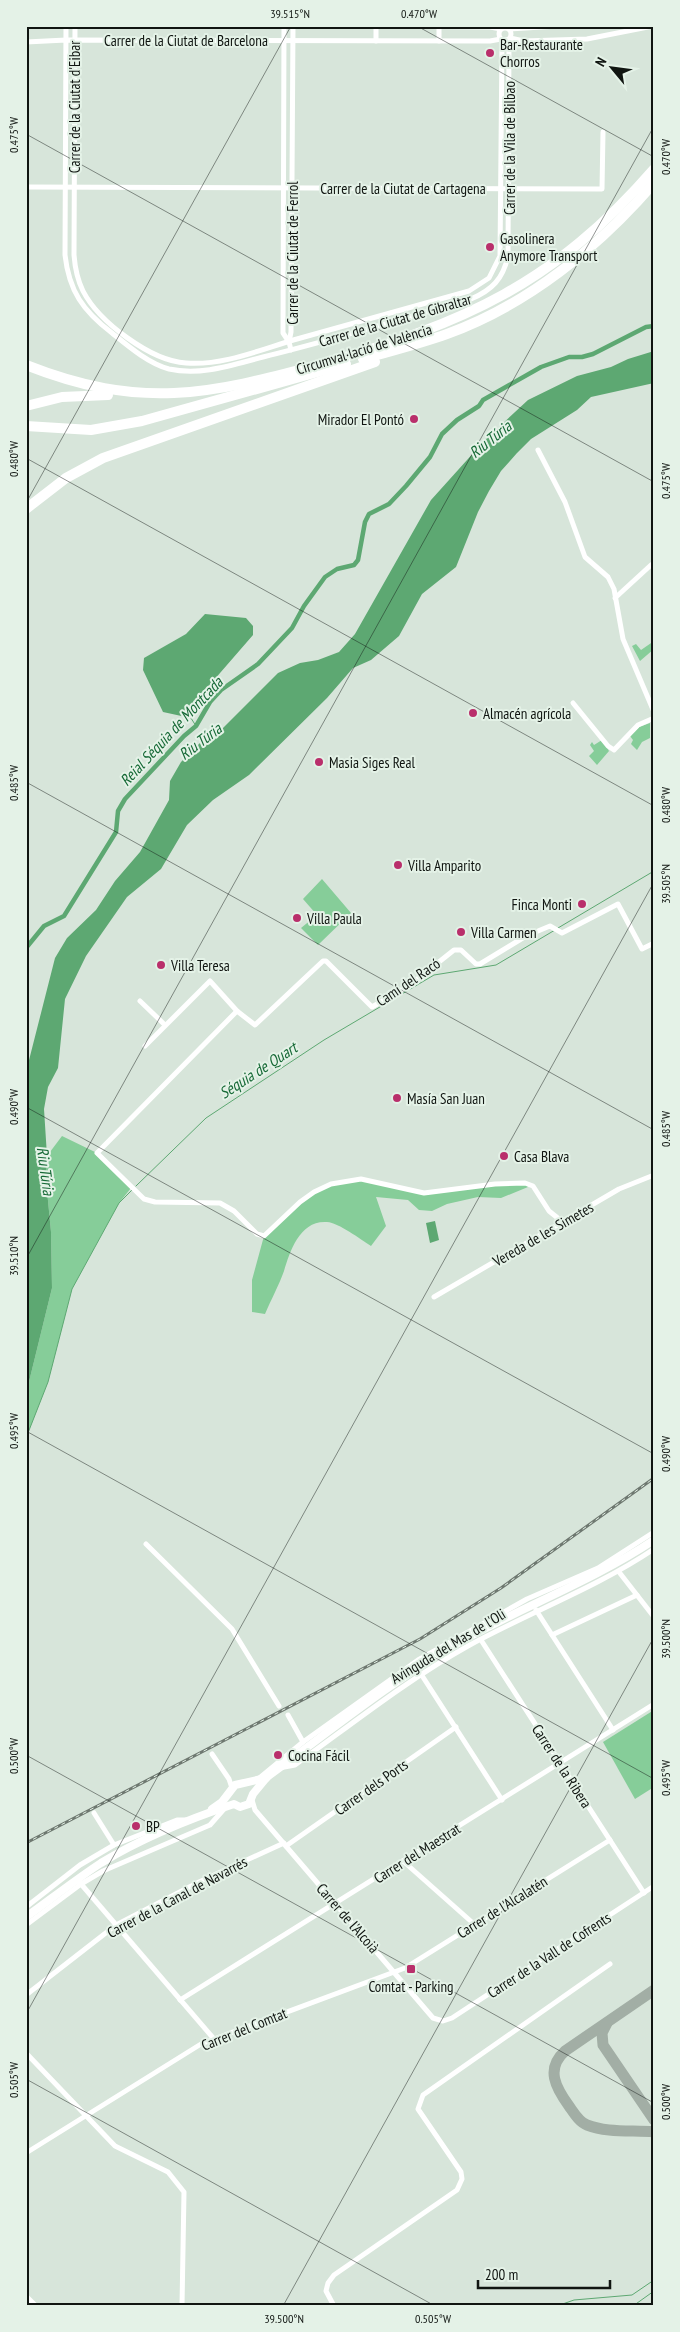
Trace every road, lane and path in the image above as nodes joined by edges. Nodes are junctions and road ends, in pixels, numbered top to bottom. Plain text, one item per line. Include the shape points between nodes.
1 (35, 26) edge
2 (66, 26) edge
3 (74, 26) edge
4 (284, 26) edge
5 (293, 26) edge
6 (358, 26) edge
7 (376, 26) edge
8 (439, 26) edge
9 (558, 26) edge
10 (653, 26) edge
11 (26, 27) edge
12 (505, 28) edge
13 (505, 39) junction
14 (66, 40) junction
15 (74, 40) junction
16 (284, 40) junction
17 (293, 40) junction
18 (376, 41) junction
19 (439, 41) junction
20 (26, 42) edge
21 (603, 132) dead end
22 (654, 169) edge
23 (654, 184) edge
24 (26, 187) edge
25 (65, 187) junction
26 (74, 187) junction
27 (283, 188) junction
28 (292, 188) junction
29 (500, 188) junction
30 (508, 188) junction
31 (500, 256) joint
32 (508, 256) joint
33 (445, 335) junction
34 (289, 342) junction
35 (291, 350) junction
36 (26, 365) edge
37 (141, 394) junction
38 (26, 406) edge
39 (26, 426) edge
40 (538, 450) dead end
41 (26, 510) edge
42 (654, 568) edge
43 (615, 598) junction
44 (573, 703) dead end
45 (654, 712) edge
46 (654, 718) edge
47 (654, 943) edge
48 (140, 1001) dead end
49 (237, 1011) junction
50 (165, 1025) junction
51 (145, 1046) dead end
52 (654, 1175) edge
53 (564, 1222) junction
54 (434, 1297) dead end
55 (654, 1532) edge
56 (654, 1540) edge
57 (146, 1544) dead end
58 (654, 1549) edge
59 (619, 1572) junction
60 (637, 1595) junction
61 (536, 1610) junction
62 (654, 1617) edge
63 (552, 1635) junction
64 (481, 1640) junction
65 (421, 1674) junction
66 (654, 1704) edge
67 (279, 1706) dead end
68 (288, 1715) dead end
69 (456, 1727) junction
70 (613, 1730) junction
71 (303, 1742) junction
72 (212, 1754) dead end
73 (560, 1764) junction
74 (279, 1768) junction
75 (267, 1777) junction
76 (256, 1781) junction
77 (246, 1784) junction
78 (233, 1788) junction
79 (251, 1800) junction
80 (502, 1800) junction
81 (234, 1804) junction
82 (226, 1807) junction
83 (94, 1813) dead end
84 (204, 1814) junction
85 (191, 1820) junction
86 (610, 1840) junction
87 (285, 1845) junction
88 (114, 1846) junction
89 (403, 1861) junction
90 (81, 1884) junction
91 (654, 1886) edge
92 (644, 1893) junction
93 (335, 1904) junction
94 (26, 1907) edge
95 (26, 1917) edge
96 (474, 1924) junction
97 (26, 1925) edge
98 (116, 1925) junction
99 (610, 1964) dead end
100 (394, 1972) junction
101 (26, 1995) edge
102 (180, 2000) junction
103 (443, 2021) joint
104 (214, 2039) junction
105 (26, 2053) edge
106 (88, 2117) junction
107 (26, 2154) edge
108 (26, 2296) edge
109 (36, 2306) edge
110 (182, 2306) edge
111 (334, 2306) edge

1 - 11 street
2 - 14 street, Carrer de la Ciutat d'Eibar
3 - 15 street, Carrer de la Ciutat d'Eibar
4 - 16 street, Carrer de la Ciutat de Ferrol
5 - 17 street, Carrer de la Ciutat de Ferrol
6 - 7 street
7 - 8 street
7 - 18 street
8 - 12 street
8 - 19 street
9 - 12 street
10 - 13 street, Carrer de la Ciutat de Barcelona via 587,39
12 - 13 street via 499,33
12 - 13 street via 512,32
13 - 19 street, Carrer de la Ciutat de Barcelona
13 - 29 street, Carrer de la Vila de Bilbao
13 - 30 street, Carrer de la Vila de Bilbao
14 - 15 street, Carrer de la Ciutat de Barcelona
14 - 20 street, Carrer de la Ciutat de Barcelona
14 - 25 street, Carrer de la Ciutat d'Eibar
15 - 16 street, Carrer de la Ciutat de Barcelona
15 - 26 street, Carrer de la Ciutat d'Eibar
16 - 17 street, Carrer de la Ciutat de Barcelona
16 - 27 street, Carrer de la Ciutat de Ferrol
17 - 18 street, Carrer de la Ciutat de Barcelona
17 - 28 street, Carrer de la Ciutat de Ferrol
18 - 19 street, Carrer de la Ciutat de Barcelona
21 - 30 street, Carrer de la Ciutat de Cartagena via 602,189
22 - 37 highway, Circumval·lació de València via 614,212 551,266 519,288 458,319 394,343 260,381 206,392
23 - 33 highway, Circumval·lació de València via 612,229 555,275 490,315
24 - 25 street, Carrer de la Ciutat de Cartagena
25 - 26 street, Carrer de la Ciutat de Cartagena
25 - 35 street, Carrer de la Ciutat de Gibraltar via 67,276 77,298 96,321 130,347 167,368 201,371
26 - 27 street, Carrer de la Ciutat de Cartagena
26 - 34 street, Carrer de la Ciutat de Gibraltar via 76,273 100,316 134,342 160,357 185,363 218,361
27 - 28 street, Carrer de la Ciutat de Cartagena
27 - 34 street, Carrer de la Ciutat de Ferrol via 282,333
28 - 29 street, Carrer de la Ciutat de Cartagena
28 - 34 street, Carrer de la Ciutat de Ferrol
29 - 30 street, Carrer de la Ciutat de Cartagena
29 - 31 street, Carrer de la Vila de Bilbao
30 - 32 street, Carrer de la Vila de Bilbao
31 - 34 street, Carrer de la Ciutat de Gibraltar via 489,278 469,291
32 - 35 street, Carrer de la Ciutat de Gibraltar via 505,271 497,283 479,295
33 - 39 highway, Circumval·lació de València via 142,421 91,430
33 - 41 highway via 103,458 66,478
34 - 35 street
36 - 37 highway, Circumval·lació de València via 97,388
37 - 38 highway via 62,397
40 - 43 street via 565,502 584,557 608,577
42 - 43 street via 651,565
43 - 45 street via 623,640
44 - 46 street via 614,750 638,725
47 - 49 street, Camí del Racó via 642,949 618,904 562,933 550,926 526,936 480,964 461,950 454,950 410,985 372,1007 323,961 255,1025
48 - 50 street
49 - 50 street via 210,981
49 - 53 street via 97,1153 138,1195 155,1202 220,1203 234,1211 257,1234 264,1236 300,1202 331,1184 345,1180 375,1181 424,1193 514,1182 533,1186 549,1211
50 - 51 street
52 - 53 street, Vereda de les Simetes via 619,1189
53 - 54 street, Vereda de les Simetes
55 - 71 street, Avinguda del Mas de l'Oli via 598,1568 527,1599 418,1660
56 - 74 main road via 602,1572 456,1644
57 - 67 street via 232,1629
58 - 59 street, Avinguda del Mas de l'Oli
59 - 60 street
59 - 61 street, Avinguda del Mas de l'Oli
60 - 62 street
60 - 63 street
61 - 63 street
61 - 64 street, Avinguda del Mas de l'Oli
63 - 70 street
64 - 65 street, Avinguda del Mas de l'Oli
64 - 73 street, Carrer de la Ribera
65 - 69 street
65 - 74 street, Avinguda del Mas de l'Oli via 295,1765
66 - 70 street, Carrer del Maestrat
68 - 71 street
69 - 80 street
69 - 87 street, Carrer dels Ports
70 - 73 street, Carrer del Maestrat
71 - 76 street, Avinguda del Mas de l'Oli
72 - 78 street
73 - 80 street, Carrer del Maestrat
73 - 86 street, Carrer de la Ribera
74 - 75 main road
75 - 76 main road
75 - 79 main road
76 - 77 main road
77 - 78 main road
77 - 79 main road
78 - 81 main road
78 - 84 main road
79 - 81 main road
79 - 87 street, Carrer de l'Alcoià via 255,1810
80 - 89 street, Carrer del Maestrat
81 - 82 main road
82 - 84 main road
82 - 90 street via 210,1825
83 - 88 street
84 - 85 main road
85 - 88 street via 177,1820
85 - 95 main road via 102,1862
86 - 92 street, Carrer de la Ribera
86 - 96 street, Carrer de l'Alcalatén
87 - 93 street, Carrer de l'Alcoià
87 - 98 street, Carrer de la Canal de Navarrés via 199,1882
88 - 94 street via 80,1866
89 - 93 street, Carrer del Maestrat
89 - 96 street
90 - 97 street
90 - 98 street
91 - 92 street, Carrer de la Vall de Cofrents
92 - 103 street, Carrer de la Vall de Cofrents
93 - 100 street, Carrer de l'Alcoià
93 - 102 street, Carrer del Maestrat
96 - 100 street, Carrer de l'Alcalatén
98 - 101 street, Carrer de la Canal de Navarrés
98 - 102 street
99 - 111 street via 423,2095 418,2109 461,2172 461,2185 334,2275 326,2291
100 - 103 street, Carrer de l'Alcoià via 433,2018
100 - 104 street, Carrer del Comtat
102 - 104 street
104 - 106 street, Carrer del Comtat via 201,2044
105 - 106 street
106 - 107 street, Carrer del Comtat
106 - 110 street via 115,2146 168,2172 184,2192
108 - 109 street

